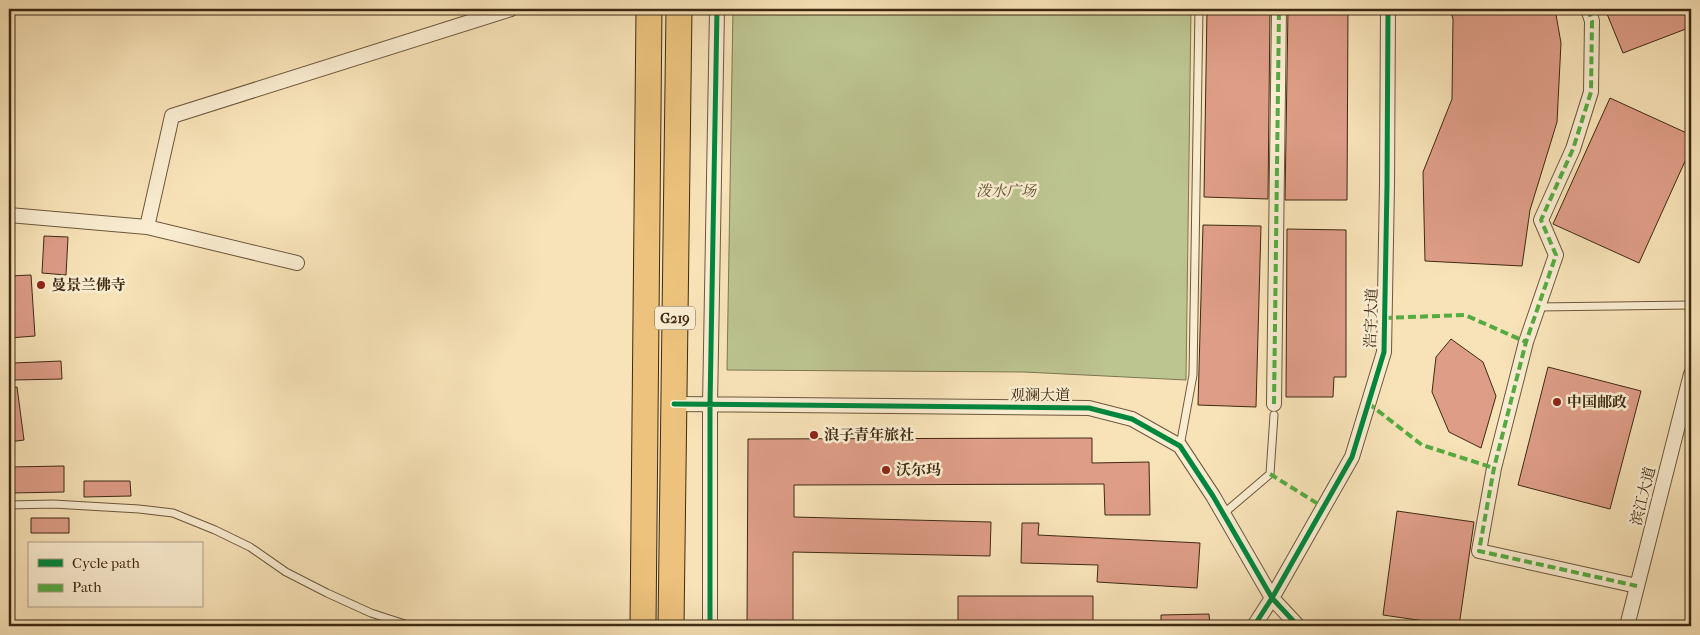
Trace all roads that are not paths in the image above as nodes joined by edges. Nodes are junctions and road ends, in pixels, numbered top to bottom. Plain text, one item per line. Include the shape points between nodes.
1 (511, 9) edge
2 (648, 9) edge
3 (678, 9) edge
4 (697, 9) edge
5 (717, 9) edge
6 (1199, 9) edge
7 (1279, 9) edge
8 (1388, 9) edge
9 (1588, 9) edge
10 (678, 62) junction
11 (9, 215) edge
12 (147, 227) junction
13 (297, 264) dead end
14 (1691, 305) edge
15 (1538, 307) junction
16 (1691, 374) edge
17 (674, 404) junction
18 (710, 405) junction
19 (1274, 409) joint
20 (1180, 446) junction
21 (9, 505) edge
22 (1223, 514) junction
23 (1637, 586) junction
24 (1272, 598) junction
25 (411, 626) edge
26 (643, 626) edge
27 (671, 626) edge
28 (710, 626) edge
29 (1254, 626) edge
30 (1298, 626) edge
31 (1627, 626) edge

1 - 12 street via 172,116
2 - 26 highway, G219
3 - 10 highway, G219
4 - 10 highway
5 - 18 street
6 - 20 lane via 1193,375
7 - 19 street
8 - 24 street, 浩宇大道 via 1384,352 1352,457
9 - 15 street via 1592,21 1591,92 1573,149 1541,220 1556,255
10 - 17 highway, G219
11 - 12 street
12 - 13 street
14 - 15 lane
15 - 23 street via 1494,468 1479,551
16 - 23 street, 滨江大道
17 - 18 street, 观澜大道
17 - 27 highway, G219
18 - 20 street, 观澜大道 via 1089,408 1132,419
18 - 28 street
19 - 22 lane via 1270,474
20 - 22 street, 观澜大道
21 - 25 lane via 139,508 173,514 250,547 286,572 327,593
22 - 24 street, 观澜大道
23 - 31 street, 滨江大道
24 - 29 street, 浩宇大道
24 - 30 street, 观澜大道

